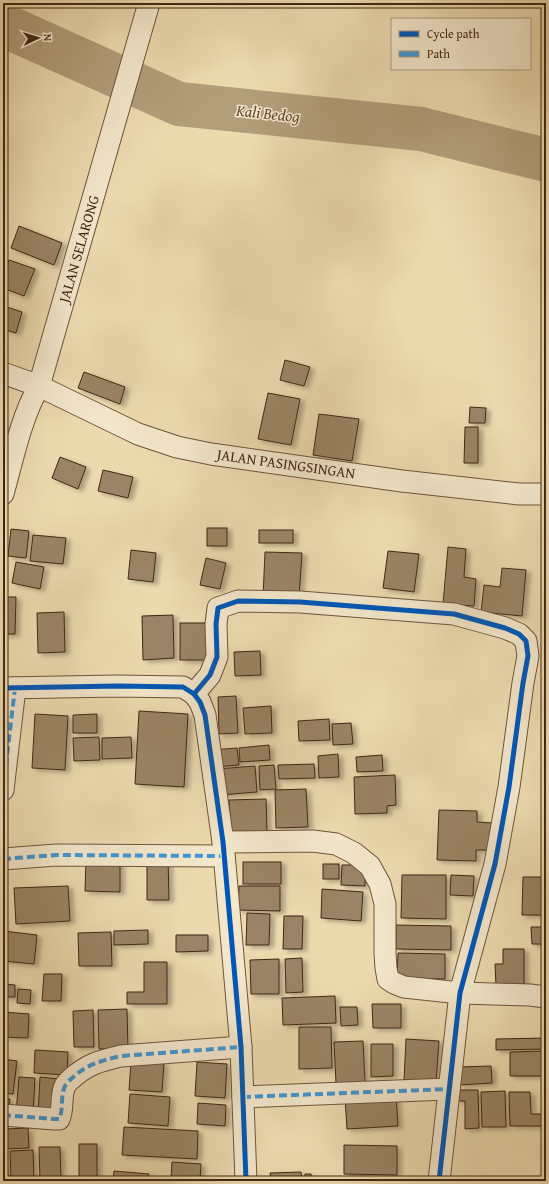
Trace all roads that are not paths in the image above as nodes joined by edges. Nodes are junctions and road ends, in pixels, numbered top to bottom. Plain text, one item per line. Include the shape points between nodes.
1 (149, 3) edge
2 (3, 373) edge
3 (36, 391) junction
4 (3, 494) edge
5 (546, 494) edge
6 (9, 688) edge
7 (194, 694) junction
8 (3, 790) edge
9 (223, 849) junction
10 (3, 859) edge
11 (460, 992) junction
12 (546, 997) edge
13 (241, 1047) junction
14 (449, 1089) junction
15 (243, 1097) junction
16 (3, 1114) edge
17 (246, 1181) edge
18 (440, 1181) edge

1 - 3 street, JALAN SELARONG
2 - 3 street, JALAN PASINGSINGAN
3 - 4 street, JALAN SELARONG via 17,443
3 - 5 street, JALAN PASINGSINGAN via 138,434 177,447 211,454 402,481 519,494
6 - 7 street via 183,687
6 - 8 street
7 - 9 street via 205,715
7 - 11 street via 210,675 217,657 218,608 238,601 300,602 454,614 505,628 519,634 526,641 528,656 508,794 494,864
9 - 10 street
9 - 11 street via 313,841 336,844 354,853 370,866 380,884 385,904 388,979 404,987
9 - 13 street
11 - 12 street
11 - 14 street
13 - 15 street
13 - 16 street via 121,1056 104,1060 88,1066 65,1085 62,1114 59,1119
14 - 15 street
14 - 18 street
15 - 17 street

